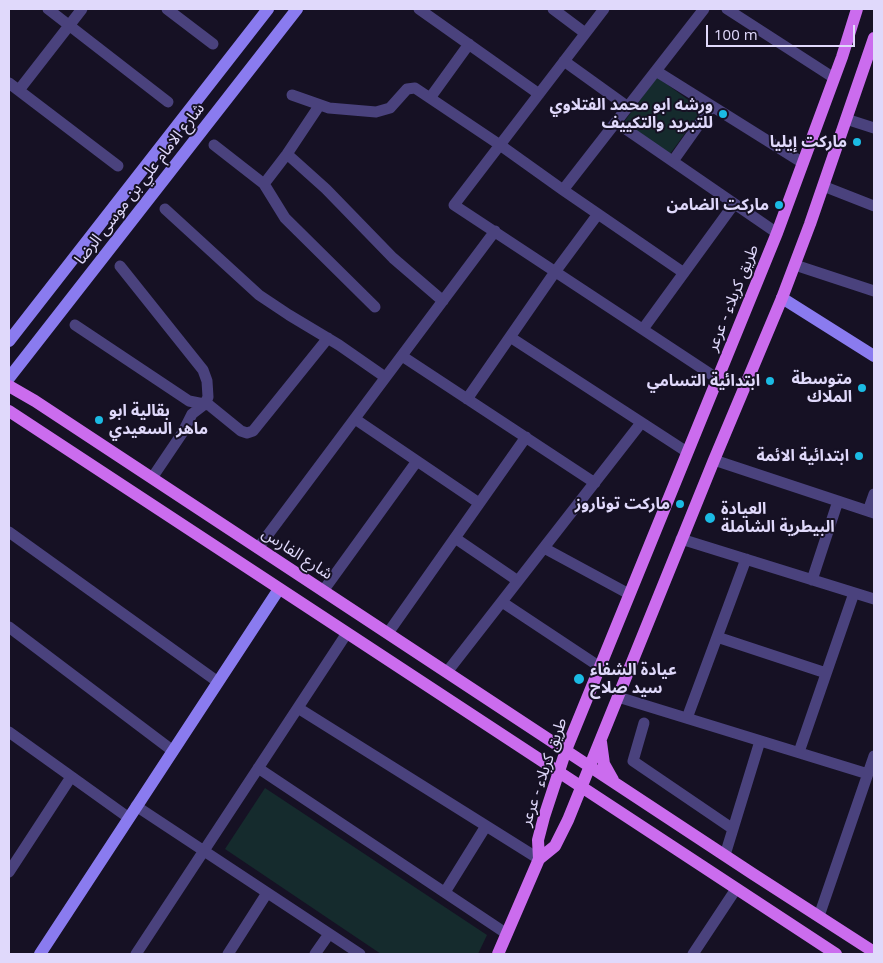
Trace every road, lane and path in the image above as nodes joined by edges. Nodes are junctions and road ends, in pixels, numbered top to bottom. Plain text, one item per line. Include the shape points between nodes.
1 (48, 9) edge
2 (82, 9) edge
3 (167, 9) edge
4 (268, 9) edge
5 (298, 9) edge
6 (419, 9) edge
7 (553, 9) edge
8 (604, 9) edge
9 (704, 9) edge
10 (727, 9) edge
11 (857, 9) edge
12 (70, 25) junction
13 (585, 33) junction
14 (874, 38) edge
15 (213, 44) dead end
16 (469, 44) junction
17 (564, 61) junction
18 (656, 71) junction
19 (834, 78) junction
20 (9, 83) edge
21 (19, 90) junction
22 (539, 94) junction
23 (292, 95) dead end
24 (430, 98) junction
25 (168, 102) dead end
26 (318, 106) junction
27 (712, 106) junction
28 (628, 107) junction
29 (846, 119) junction
30 (616, 123) junction
31 (874, 128) edge
32 (500, 144) junction
33 (214, 145) dead end
34 (286, 154) junction
35 (672, 161) junction
36 (803, 162) junction
37 (118, 166) dead end
38 (264, 184) junction
39 (823, 186) junction
40 (563, 190) junction
41 (734, 204) junction
42 (874, 206) edge
43 (165, 209) dead end
44 (598, 214) junction
45 (494, 231) junction
46 (777, 233) junction
47 (795, 265) junction
48 (120, 266) dead end
49 (555, 272) junction
50 (684, 273) junction
51 (874, 291) edge
52 (782, 298) junction
53 (443, 300) junction
54 (375, 308) dead end
55 (21, 325) junction
56 (75, 325) dead end
57 (643, 329) junction
58 (510, 337) junction
59 (328, 338) junction
60 (39, 340) junction
61 (9, 341) edge
62 (402, 356) junction
63 (874, 356) edge
64 (9, 378) edge
65 (386, 378) junction
66 (718, 379) junction
67 (9, 386) edge
68 (467, 398) junction
69 (206, 404) junction
70 (10, 414) edge
71 (355, 419) junction
72 (642, 423) junction
73 (526, 438) junction
74 (687, 452) junction
75 (714, 460) junction
76 (417, 461) junction
77 (152, 478) junction
78 (595, 482) junction
79 (874, 494) edge
80 (838, 502) junction
81 (479, 503) junction
82 (871, 512) edge
83 (9, 532) edge
84 (455, 538) junction
85 (681, 539) junction
86 (258, 548) junction
87 (544, 548) junction
88 (746, 560) junction
89 (812, 580) junction
90 (518, 581) junction
91 (279, 589) junction
92 (323, 591) junction
93 (854, 593) junction
94 (629, 594) junction
95 (874, 599) edge
96 (502, 602) junction
97 (9, 627) edge
98 (347, 633) junction
99 (388, 633) junction
100 (717, 637) junction
101 (600, 667) junction
102 (447, 672) junction
103 (826, 672) junction
104 (218, 682) junction
105 (618, 698) junction
106 (298, 708) junction
107 (687, 718) junction
108 (644, 723) dead end
109 (532, 728) junction
110 (575, 728) junction
111 (602, 734) junction
112 (543, 735) junction
113 (11, 738) edge
114 (760, 741) junction
115 (517, 745) junction
116 (566, 750) junction
117 (173, 751) junction
118 (798, 752) junction
119 (874, 756) edge
120 (590, 766) junction
121 (258, 768) junction
122 (558, 773) junction
123 (868, 774) junction
124 (71, 777) junction
125 (618, 785) junction
126 (581, 788) junction
127 (136, 806) junction
128 (659, 812) junction
129 (129, 818) junction
130 (486, 826) junction
131 (733, 829) junction
132 (645, 830) junction
133 (204, 851) junction
134 (725, 855) junction
135 (539, 859) junction
136 (9, 872) edge
137 (736, 889) junction
138 (444, 892) junction
139 (268, 893) junction
140 (818, 916) junction
141 (328, 934) junction
142 (507, 934) junction
143 (874, 952) edge
144 (40, 954) edge
145 (136, 954) edge
146 (228, 954) edge
147 (315, 954) edge
148 (360, 954) edge
149 (498, 954) edge
150 (693, 954) edge
151 (836, 954) edge

1 - 12 street
2 - 12 street
3 - 15 street
4 - 55 main road, شارع الامام علي بن موسى الرضا
5 - 60 main road, شارع الامام علي بن موسى الرضا
6 - 16 street
7 - 13 street
8 - 13 street
9 - 18 street
10 - 19 street
11 - 19 main road, طريق كربلاء - عرعر
12 - 21 street
12 - 25 street
13 - 17 street
14 - 29 main road
16 - 22 street
16 - 24 street
17 - 22 street
17 - 28 street
18 - 27 street
18 - 28 street
19 - 36 main road, طريق كربلاء - عرعر
20 - 21 street
21 - 37 street
22 - 32 street
23 - 26 street
24 - 26 street via 412,87 404,90 390,108 381,112
24 - 32 street
26 - 34 street
27 - 35 street
27 - 36 street
28 - 30 street
29 - 31 street
29 - 39 main road
30 - 35 street
30 - 40 street
32 - 40 street
32 - 45 street via 454,205
33 - 38 street
34 - 38 street
34 - 53 street via 326,189 393,258
35 - 41 street
36 - 46 main road, طريق كربلاء - عرعر
38 - 54 street via 285,218
39 - 42 street
39 - 47 main road
40 - 44 street
41 - 46 street
41 - 50 street
43 - 59 street via 260,295
44 - 49 street
44 - 50 street
45 - 49 street
45 - 53 street
46 - 66 main road, طريق كربلاء - عرعر
47 - 51 street
47 - 52 main road
48 - 69 street via 203,370 208,388
49 - 57 street
49 - 58 street
50 - 57 street
52 - 63 main road
52 - 75 main road
53 - 62 street
55 - 60 main road
55 - 61 main road, شارع الامام علي بن موسى الرضا
56 - 69 street via 189,400
57 - 66 street
58 - 68 street
58 - 72 street
59 - 65 street
59 - 69 street via 250,432 241,432
60 - 64 main road, شارع الامام علي بن موسى الرضا
62 - 65 street
62 - 68 street
65 - 71 street
66 - 74 main road, طريق كربلاء - عرعر
67 - 77 main road, شارع الفارس
68 - 73 street
69 - 77 street via 192,414
70 - 91 main road
71 - 76 street
71 - 86 street
72 - 74 street
72 - 78 street
73 - 78 street
73 - 81 street
74 - 94 main road, طريق كربلاء - عرعر
75 - 80 street
75 - 85 main road
76 - 81 street
76 - 92 street
77 - 86 main road, شارع الفارس
78 - 87 street
79 - 82 street
80 - 82 street
80 - 89 street
81 - 84 street
83 - 104 street
84 - 90 street
84 - 99 street
85 - 88 street
85 - 105 main road
86 - 92 main road, شارع الفارس
87 - 90 street
87 - 94 street
88 - 89 street
88 - 100 street
89 - 93 street
90 - 96 street
91 - 98 main road
91 - 104 main road
92 - 99 main road, شارع الفارس
93 - 95 street
93 - 103 street
94 - 101 main road, طريق كربلاء - عرعر
96 - 101 street
96 - 102 street
97 - 117 street
98 - 106 street
98 - 115 main road
99 - 102 main road, شارع الفارس
100 - 103 street
100 - 107 street
101 - 110 main road, طريق كربلاء - عرعر
102 - 109 main road, شارع الفارس
103 - 118 street
104 - 117 main road
105 - 107 street
105 - 111 main road
106 - 121 street
106 - 130 street
107 - 114 street
108 - 131 street via 633,761
109 - 112 main road, شارع الفارس
109 - 115 main road via 535,734 533,743 527,747
110 - 112 main road via 569,735 561,737
110 - 116 main road, طريق كربلاء - عرعر
111 - 120 main road
111 - 125 main road via 604,764
112 - 116 main road, شارع الفارس
113 - 124 street
114 - 118 street
114 - 131 street
115 - 122 main road
116 - 120 main road, شارع الفارس
116 - 122 main road, طريق كربلاء - عرعر
117 - 127 main road
118 - 123 street
119 - 123 street
120 - 125 main road, شارع الفارس
120 - 126 main road
121 - 133 street
121 - 138 street
122 - 126 main road
122 - 135 main road, طريق كربلاء - عرعر via 538,840
123 - 140 street
124 - 129 street
124 - 136 street
125 - 128 main road, شارع الفارس
126 - 132 main road
126 - 135 main road via 555,846
127 - 129 main road
127 - 133 street
128 - 132 main road via 645,813 641,821
128 - 134 main road, شارع الفارس
129 - 144 main road
130 - 135 street
130 - 138 street
131 - 134 street
132 - 137 main road
133 - 139 street
133 - 145 street
134 - 140 main road, شارع الفارس
135 - 142 main road
137 - 150 street
137 - 151 main road
138 - 142 street
139 - 141 street
139 - 146 street
140 - 143 main road, شارع الفارس
141 - 147 street
141 - 148 street
142 - 149 main road

